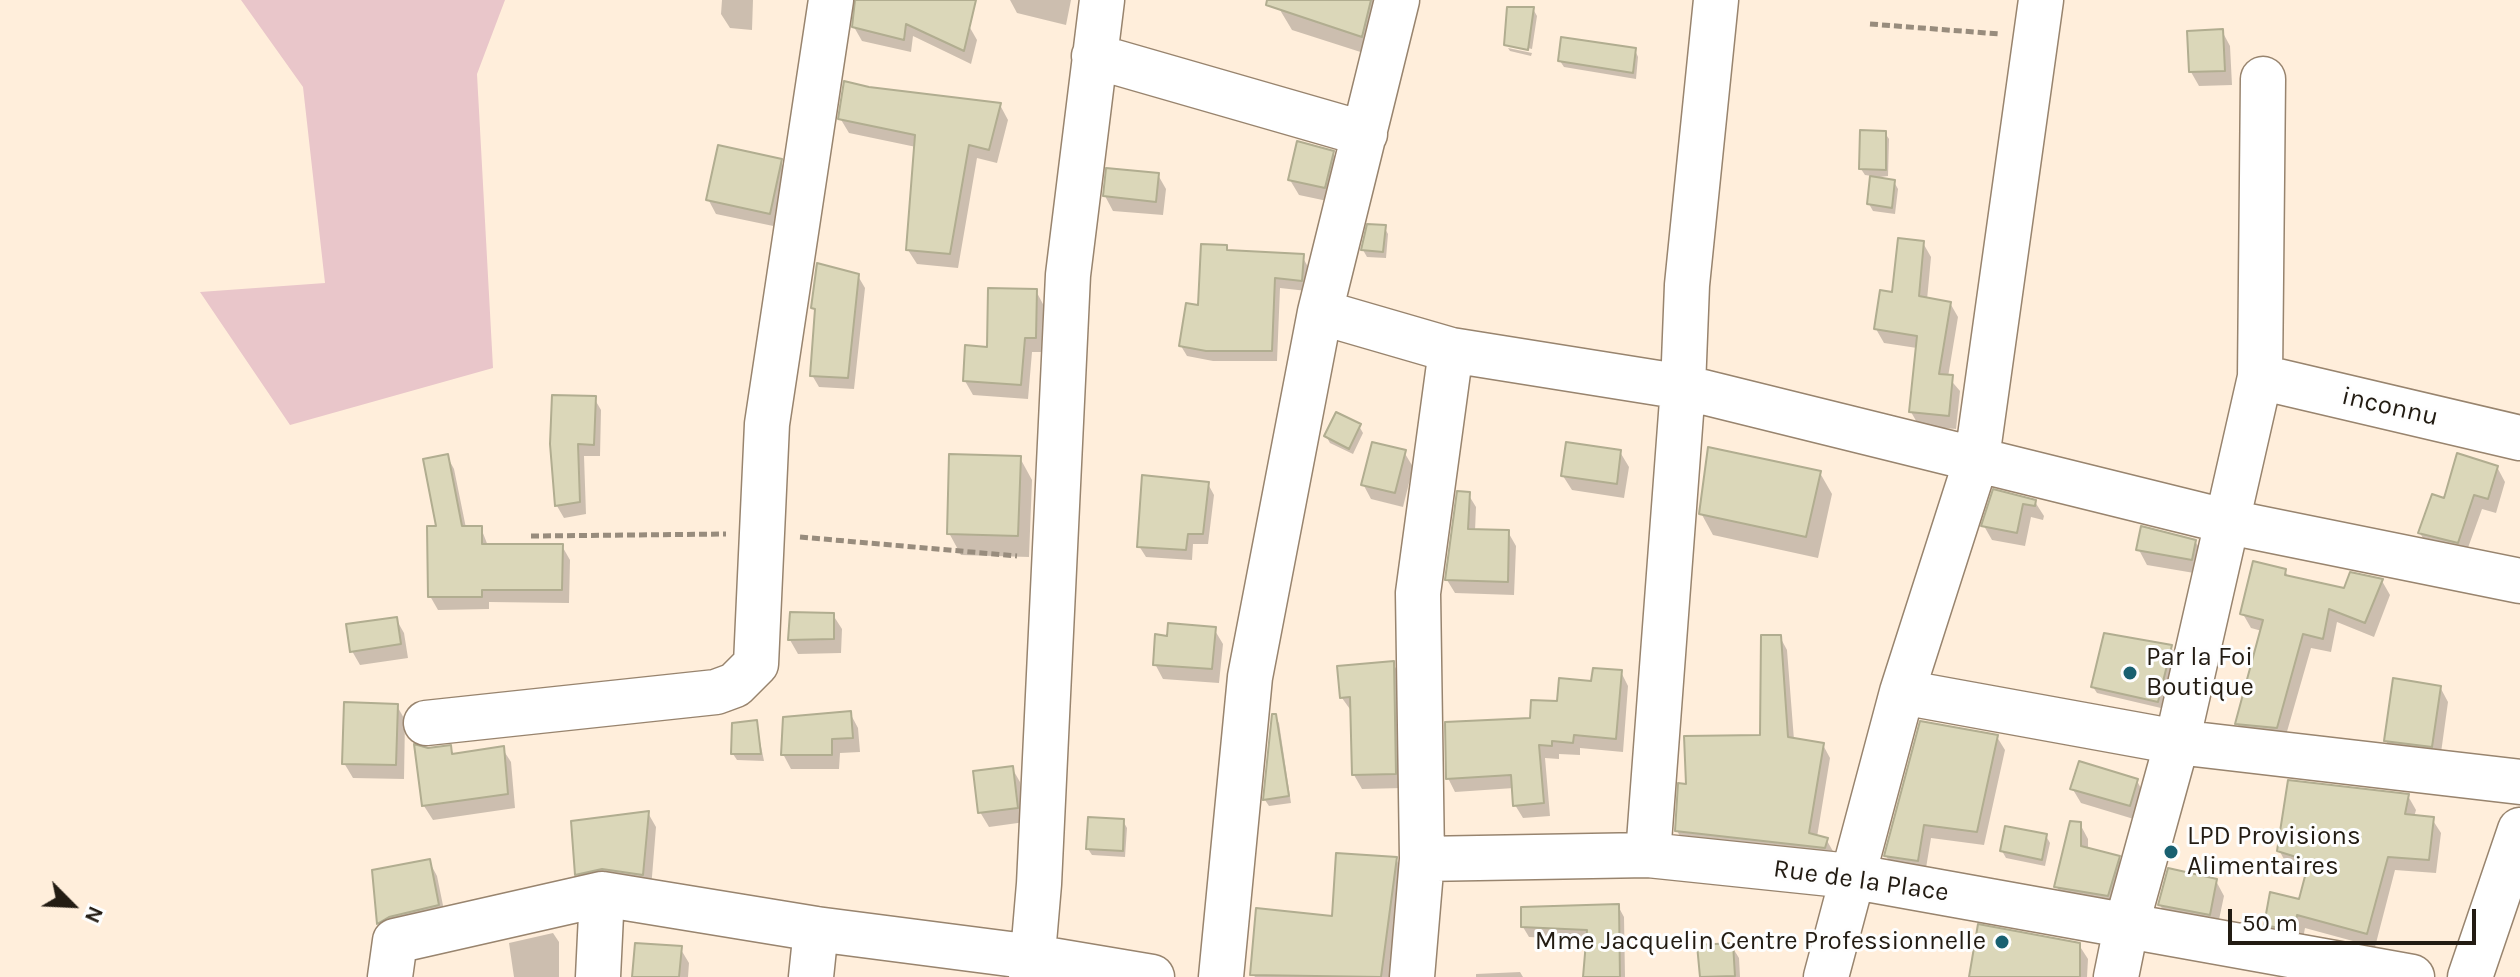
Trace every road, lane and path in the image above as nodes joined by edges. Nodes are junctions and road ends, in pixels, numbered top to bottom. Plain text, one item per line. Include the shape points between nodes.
1 (831, 0) edge
2 (1102, 0) edge
3 (1397, 0) edge
4 (1716, 0) edge
5 (2040, 18) edge
6 (1870, 24) dead end
7 (1094, 56) junction
8 (2263, 79) dead end
9 (1365, 134) junction
10 (1320, 312) junction
11 (1451, 350) junction
12 (2260, 377) junction
13 (1683, 387) junction
14 (2520, 438) edge
15 (1977, 458) junction
16 (2229, 522) junction
17 (2520, 581) edge
18 (1902, 692) junction
19 (426, 723) dead end
20 (2177, 742) junction
21 (2520, 782) edge
22 (2520, 830) edge
23 (1648, 855) junction
24 (1422, 859) junction
25 (1850, 876) junction
26 (602, 894) junction
27 (2127, 923) junction
28 (816, 929) junction
29 (1032, 967) edge
30 (390, 977) edge
31 (598, 977) edge
32 (811, 977) edge
33 (1152, 977) edge
34 (1221, 977) edge
35 (1412, 977) edge
36 (1826, 977) edge
37 (2116, 977) edge
38 (2412, 977) edge
39 (2470, 977) edge

1 - 19 street via 767,424 756,664 735,685 716,692
2 - 7 street
3 - 9 street
4 - 13 street via 1687,285
5 - 6 path
5 - 15 street
7 - 9 street
7 - 29 street via 1068,275
8 - 12 street
9 - 10 street
10 - 11 street
10 - 34 street via 1250,677
11 - 13 street
11 - 24 street via 1418,593
12 - 14 street, inconnu
12 - 16 street
13 - 15 street
13 - 23 street
15 - 16 street
15 - 18 street
16 - 17 street
16 - 20 street
18 - 20 street
18 - 25 street
20 - 21 street
20 - 27 street
22 - 39 street
23 - 24 street, Rue de la Place
23 - 25 street, Rue de la Place
24 - 35 street
25 - 27 street, Rue de la Place
25 - 36 street
26 - 28 street
26 - 30 street via 395,941
26 - 31 street
27 - 37 street
27 - 38 street, Rue de la Place
28 - 29 street
28 - 32 street
29 - 33 street

